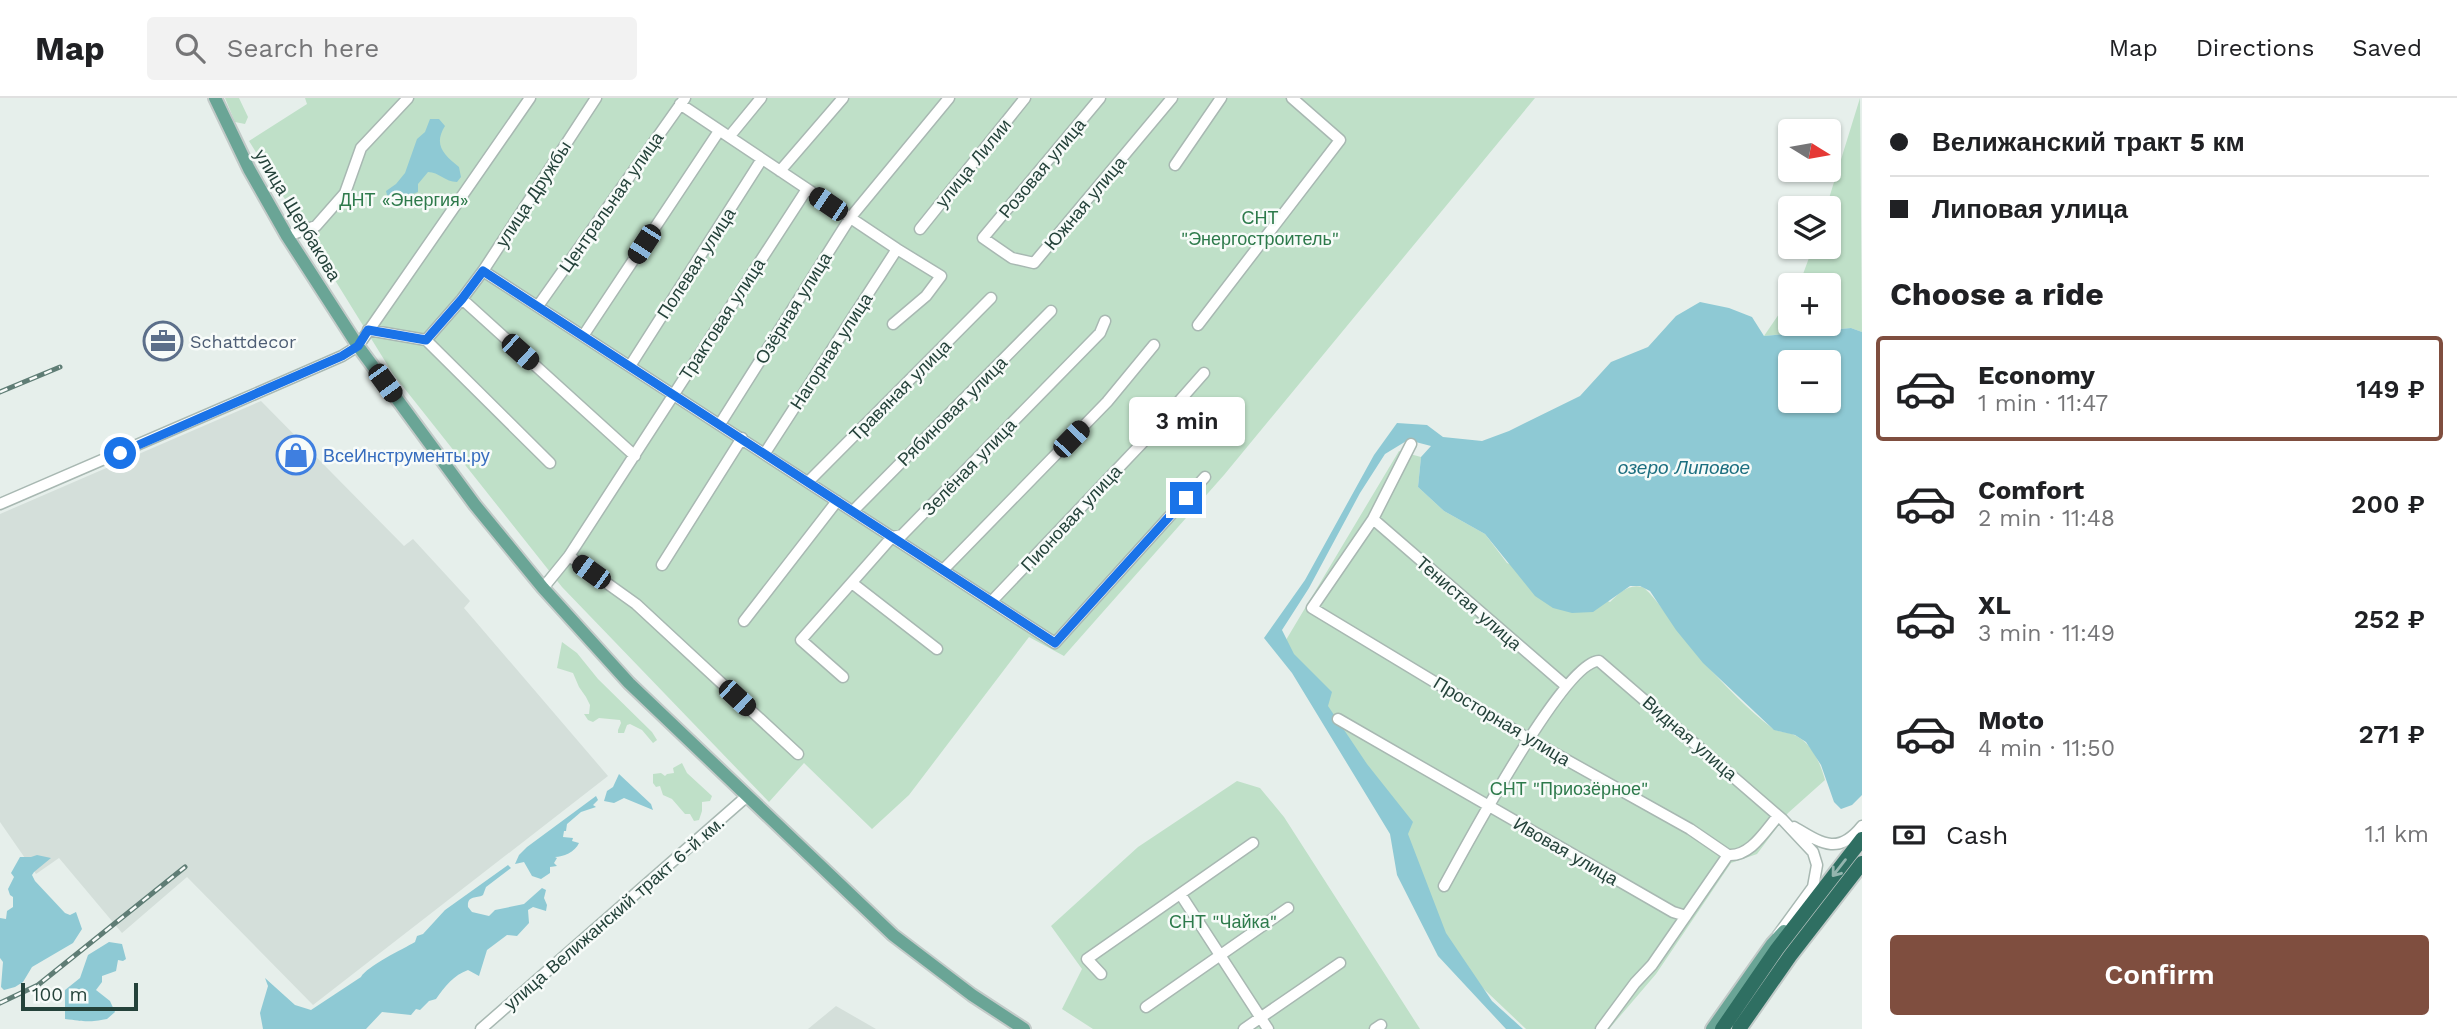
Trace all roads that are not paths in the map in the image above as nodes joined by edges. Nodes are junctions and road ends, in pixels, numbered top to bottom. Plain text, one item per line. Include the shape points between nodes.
1 (215, 98) edge
2 (408, 98) edge
3 (530, 98) edge
4 (596, 98) edge
5 (761, 98) edge
6 (843, 98) edge
7 (949, 98) edge
8 (1025, 98) edge
9 (1100, 98) edge
10 (1172, 98) edge
11 (1221, 98) edge
12 (1292, 98) edge
13 (682, 101) edge
14 (719, 131) junction
15 (729, 137) junction
16 (762, 159) junction
17 (1175, 165) dead end
18 (780, 171) junction
19 (807, 189) junction
20 (850, 218) junction
21 (920, 229) dead end
22 (287, 236) junction
23 (983, 238) joint
24 (897, 249) junction
25 (483, 271) junction
26 (991, 298) dead end
27 (462, 299) junction
28 (538, 306) junction
29 (1051, 311) dead end
30 (1105, 321) dead end
31 (893, 324) dead end
32 (1198, 325) dead end
33 (368, 330) junction
34 (583, 336) junction
35 (426, 340) junction
36 (1154, 345) dead end
37 (358, 346) junction
38 (629, 366) junction
39 (1204, 373) dead end
40 (672, 395) junction
41 (720, 424) junction
42 (742, 438) junction
43 (1411, 444) dead end
44 (765, 453) junction
45 (635, 456) junction
46 (550, 463) dead end
47 (1205, 477) dead end
48 (808, 482) junction
49 (837, 501) junction
50 (0, 504) edge
51 (853, 511) junction
52 (1373, 519) junction
53 (892, 537) junction
54 (569, 556) junction
55 (662, 565) dead end
56 (944, 569) junction
57 (852, 583) junction
58 (544, 589) junction
59 (992, 601) junction
60 (744, 621) dead end
61 (937, 649) dead end
62 (844, 677) dead end
63 (1566, 686) junction
64 (1338, 719) dead end
65 (1529, 739) junction
66 (798, 754) dead end
67 (746, 797) junction
68 (1489, 807) junction
69 (1780, 818) junction
70 (1862, 827) edge
71 (1862, 839) edge
72 (1253, 843) dead end
73 (1728, 855) junction
74 (1862, 863) edge
75 (1862, 873) edge
76 (1444, 886) dead end
77 (1181, 895) junction
78 (1816, 898) junction
79 (1288, 908) dead end
80 (1686, 916) junction
81 (1772, 944) junction
82 (1221, 956) junction
83 (1340, 963) dead end
84 (1101, 974) dead end
85 (1758, 976) junction
86 (1146, 1007) dead end
87 (1260, 1018) junction
88 (481, 1029) edge
89 (1024, 1029) edge
90 (1244, 1029) edge
91 (1268, 1029) edge
92 (1601, 1029) edge
93 (1712, 1029) edge
94 (1722, 1029) edge
95 (1739, 1029) edge
96 (1748, 1029) edge

1 - 22 main road, улица Щербакова
2 - 22 street via 361,148 345,193 316,226
3 - 33 street
4 - 25 street, улица Дружбы
5 - 15 street
6 - 18 street
7 - 20 street, Озёрная улица
8 - 21 street, улица Лилии
9 - 23 street, Розовая улица
10 - 23 street, Южная улица via 1034,263 1013,258
11 - 17 street
12 - 32 street via 1339,140
13 - 14 street
13 - 28 street, Центральная улица
14 - 15 street
14 - 34 street
15 - 16 street
16 - 18 street
16 - 38 street, Полевая улица
18 - 19 street
19 - 20 street
19 - 40 street, Трактовая улица
20 - 24 street
20 - 41 street, Озёрная улица
22 - 37 main road, улица Щербакова
24 - 31 street via 942,276
24 - 44 street, Нагорная улица
25 - 27 street, улица Дружбы
25 - 28 street
26 - 48 street, Травяная улица
27 - 35 street, улица Дружбы
27 - 45 street
28 - 34 street
29 - 51 street, Рябиновая улица
30 - 53 street, Зелёная улица via 1100,333 902,535
33 - 35 street
33 - 37 street
34 - 38 street
35 - 46 street
36 - 56 street via 1107,402
37 - 50 street
37 - 58 main road, улица Щербакова via 467,495
38 - 40 street
39 - 59 street, Пионовая улица
40 - 41 street
40 - 45 street, Трактовая улица
41 - 42 street
42 - 44 street
42 - 55 street
43 - 52 street
44 - 48 street
45 - 54 street, Трактовая улица
47 - 59 street via 1055,643
48 - 49 street
49 - 51 street
49 - 60 street
51 - 53 street
52 - 63 street, Тенистая улица
52 - 65 street, Просторная улица via 1312,608
53 - 56 street
53 - 57 street, Зелёная улица
54 - 58 street, Трактовая улица
54 - 66 street via 636,604
56 - 59 street
57 - 61 street
57 - 62 street, Зелёная улица via 801,640
58 - 67 main road, улица Щербакова via 629,683
63 - 65 street
63 - 69 street, Видная улица via 1589,663 1603,663
64 - 68 street, Ивовая улица
65 - 68 street
65 - 73 street, Просторная улица
67 - 88 street, улица Велижанский тракт 6-й км.
67 - 89 main road, улица Щербакова via 893,935
68 - 76 street
68 - 80 street, Ивовая улица
69 - 70 street via 1828,845 1847,841
69 - 73 street via 1748,850
69 - 81 street via 1813,852 1817,871 1811,892
71 -> 78 highway
72 - 77 street
73 - 80 street
74 - 95 highway
75 - 96 main road
77 - 82 street
77 - 84 street via 1087,959
78 - 81 main road
78 - 85 highway
79 - 82 street
80 - 92 street
81 - 85 street
81 - 93 main road
82 - 86 street
82 - 87 street
83 - 87 street
85 - 94 highway
87 - 90 street
87 - 91 street

